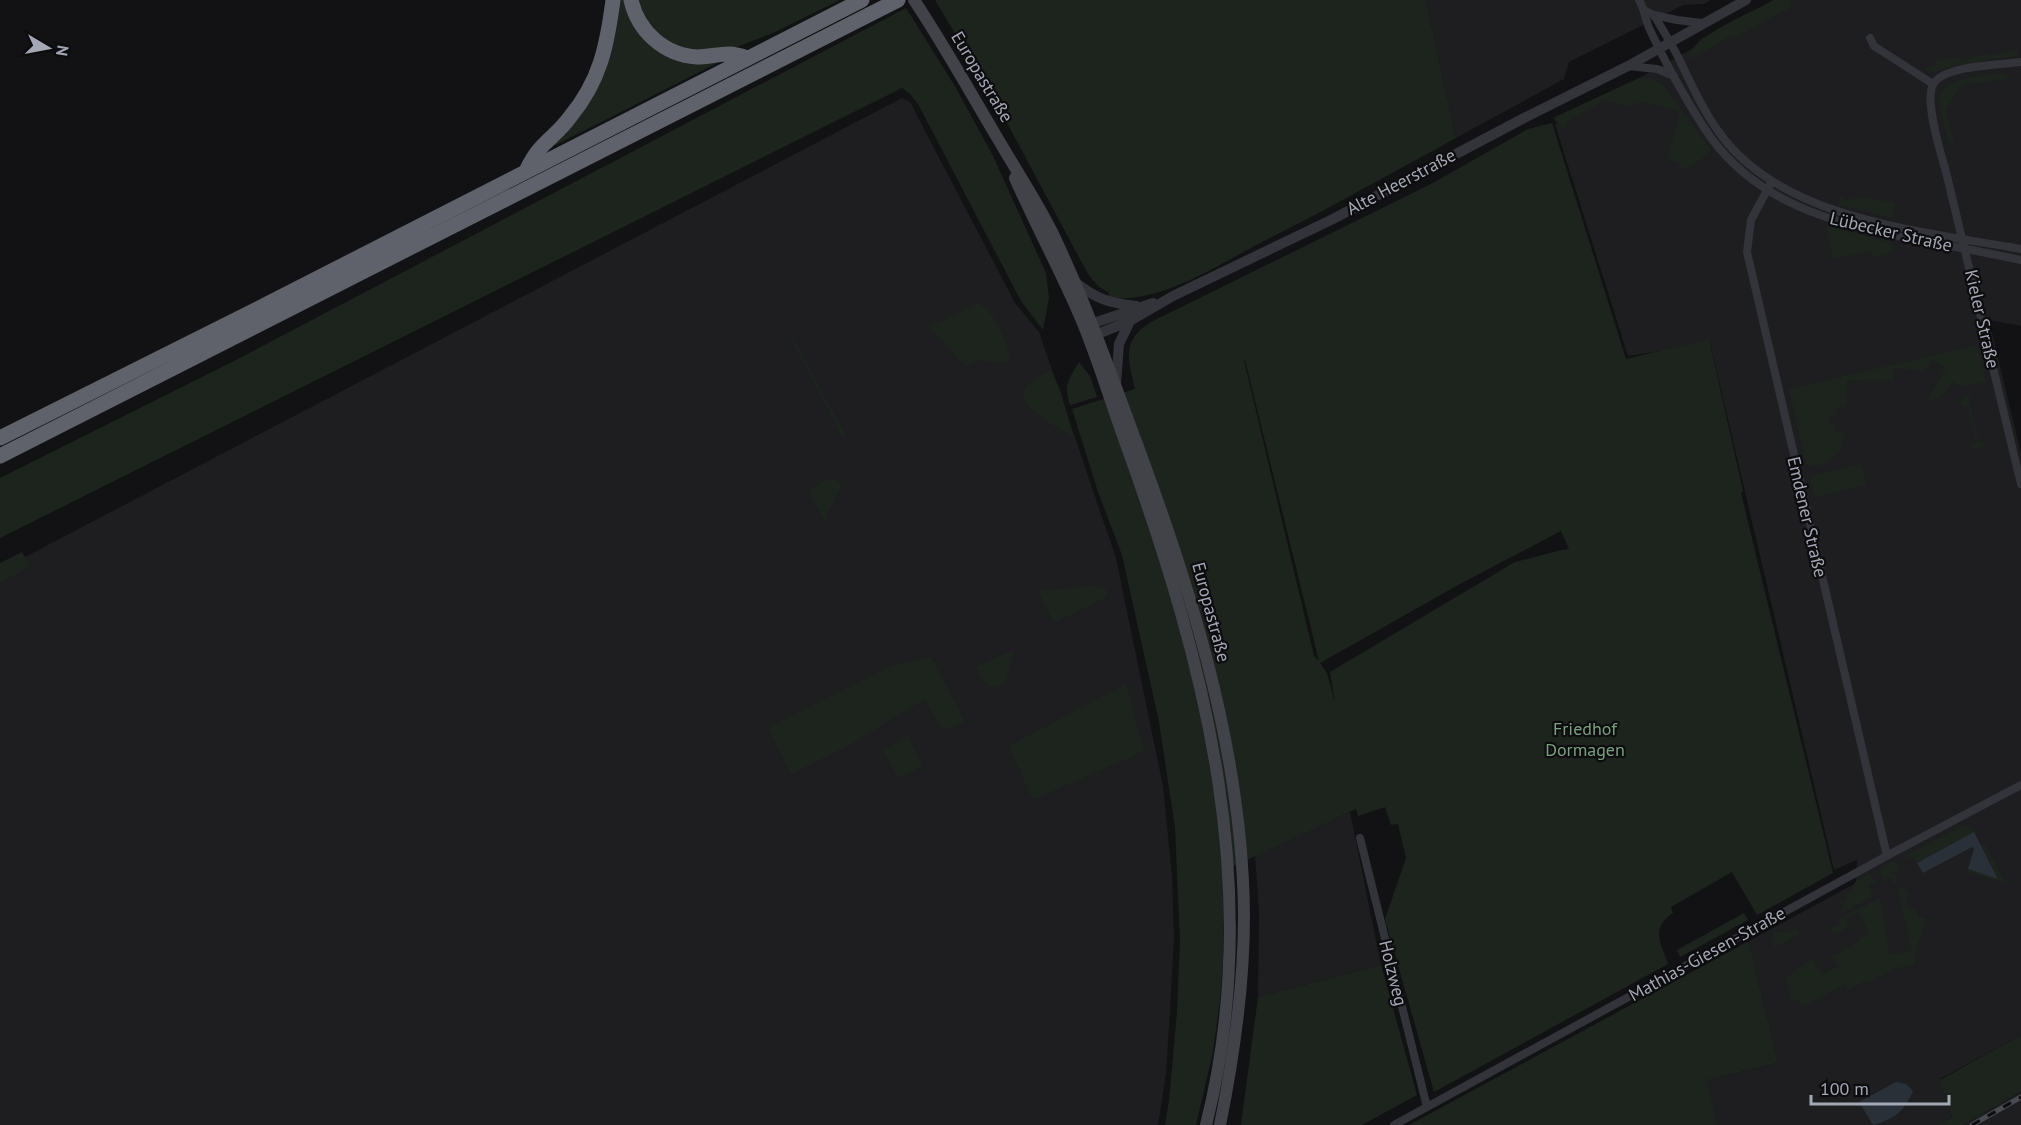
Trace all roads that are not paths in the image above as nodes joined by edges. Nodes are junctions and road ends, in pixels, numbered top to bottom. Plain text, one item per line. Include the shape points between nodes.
1 (613, 0) edge
2 (631, 0) edge
3 (862, 0) edge
4 (914, 0) edge
5 (1639, 0) edge
6 (1746, 0) edge
7 (894, 2) edge
8 (1644, 10) junction
9 (1654, 15) junction
10 (1702, 23) junction
11 (1870, 38) dead end
12 (1669, 42) junction
13 (1659, 48) junction
14 (747, 58) junction
15 (2021, 62) edge
16 (1628, 66) junction
17 (1675, 77) junction
18 (1933, 84) junction
19 (999, 142) junction
20 (526, 171) junction
21 (1772, 181) junction
22 (1766, 190) junction
23 (1962, 238) junction
24 (1965, 249) junction
25 (2021, 249) edge
26 (2021, 260) edge
27 (1075, 282) junction
28 (1173, 296) junction
29 (1140, 307) junction
30 (1130, 321) junction
31 (1090, 330) junction
32 (1116, 384) junction
33 (0, 438) edge
34 (0, 456) edge
35 (2021, 484) edge
36 (2021, 785) edge
37 (1360, 838) dead end
38 (1887, 856) junction
39 (1427, 1107) junction
40 (1206, 1125) edge
41 (1220, 1125) edge
42 (1394, 1125) edge

1 - 20 highway via 609,34 595,80 571,117 537,152
2 - 14 highway via 649,36 662,46 694,57 730,54
3 - 14 highway
4 - 19 main road, Europastraße
5 - 8 street, Lübecker Straße
6 - 10 street, Alte Heerstraße
7 - 34 highway
8 - 9 street
8 - 13 street, Lübecker Straße
9 - 10 street
9 - 12 street, Lübecker Straße
10 - 12 street, Alte Heerstraße
11 - 18 street via 1874,46
12 - 13 street, Alte Heerstraße
12 - 21 street, Lübecker Straße via 1721,135
13 - 16 street, Alte Heerstraße
13 - 17 street, Lübecker Straße
14 - 20 highway
15 - 18 street via 1955,71
16 - 17 street via 1657,69
16 - 28 street, Alte Heerstraße
17 - 22 street, Lübecker Straße via 1713,140
18 - 23 street, Kieler Straße via 1929,97
19 - 27 main road, Europastraße via 1031,191
19 - 31 main road, Europastraße
20 - 33 highway
21 - 22 street, Emdener Straße
21 - 23 street, Lübecker Straße via 1831,209
22 - 24 street, Lübecker Straße via 1836,221
22 - 38 street, Emdener Straße via 1751,220 1747,252
23 - 24 street, Kieler Straße
23 - 25 street, Lübecker Straße
24 - 26 street, Lübecker Straße
24 - 35 street, Kieler Straße
27 - 29 street via 1107,302
27 - 31 main road, Europastraße
28 - 29 street, Alte Heerstraße
28 - 30 street, Alte Heerstraße
29 - 31 street, Alte Heerstraße
30 - 31 street, Alte Heerstraße
30 - 32 street via 1119,344
31 - 32 main road, Europastraße
31 - 40 main road, Europastraße via 1169,568 1218,772 1230,871 1231,961 1221,1053
32 - 41 main road, Europastraße via 1172,540 1199,631 1230,770 1239,832 1243,964 1234,1053
36 - 38 street, Mathias-Giesen-Straße
37 - 39 street, Holzweg
38 - 39 street, Mathias-Giesen-Straße
39 - 42 street, Mathias-Giesen-Straße

